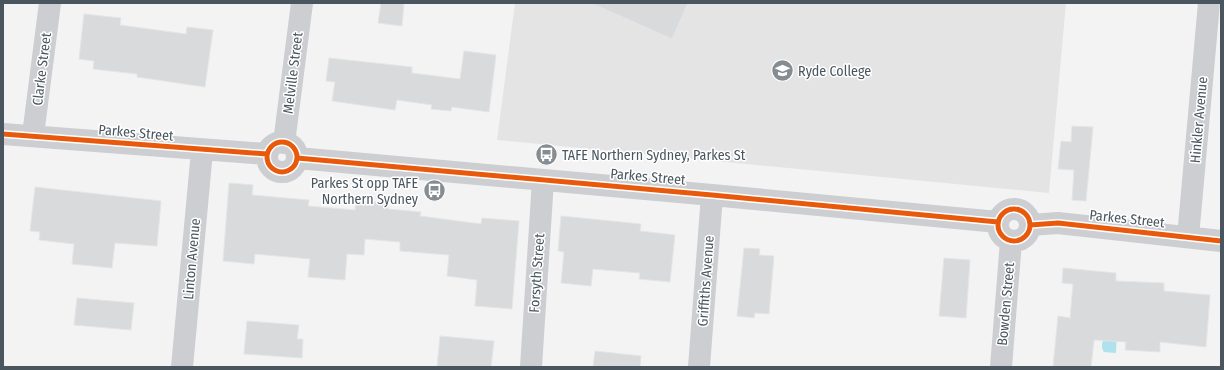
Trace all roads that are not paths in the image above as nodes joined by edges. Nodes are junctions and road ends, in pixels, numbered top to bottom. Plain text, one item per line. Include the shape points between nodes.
1 (50, 3) edge
2 (302, 3) edge
3 (1209, 3) edge
4 (3, 134) edge
5 (33, 135) junction
6 (202, 151) junction
7 (283, 152) junction
8 (543, 180) junction
9 (712, 194) junction
10 (998, 222) junction
11 (1030, 225) junction
12 (1188, 237) junction
13 (1011, 241) junction
14 (1221, 241) edge
15 (182, 367) edge
16 (531, 367) edge
17 (699, 367) edge
18 (1001, 367) edge

1 - 5 street, Clarke Street
2 - 7 street, Melville Street
3 - 12 street, Hinkler Avenue
4 - 5 street, Parkes Street
5 - 6 street, Parkes Street
6 - 7 street, Parkes Street
6 - 15 street, Linton Avenue
7 - 8 street, Parkes Street
8 - 9 street, Parkes Street
8 - 16 street, Forsyth Street
9 - 10 street, Parkes Street
9 - 17 street, Griffiths Avenue
10 - 11 street via 1002,214 1015,209 1027,216
10 - 13 street via 999,232 1006,240
11 - 12 street, Parkes Street via 1058,223
11 - 13 street via 1022,239
12 - 14 street, Parkes Street
13 - 18 street, Bowden Street

